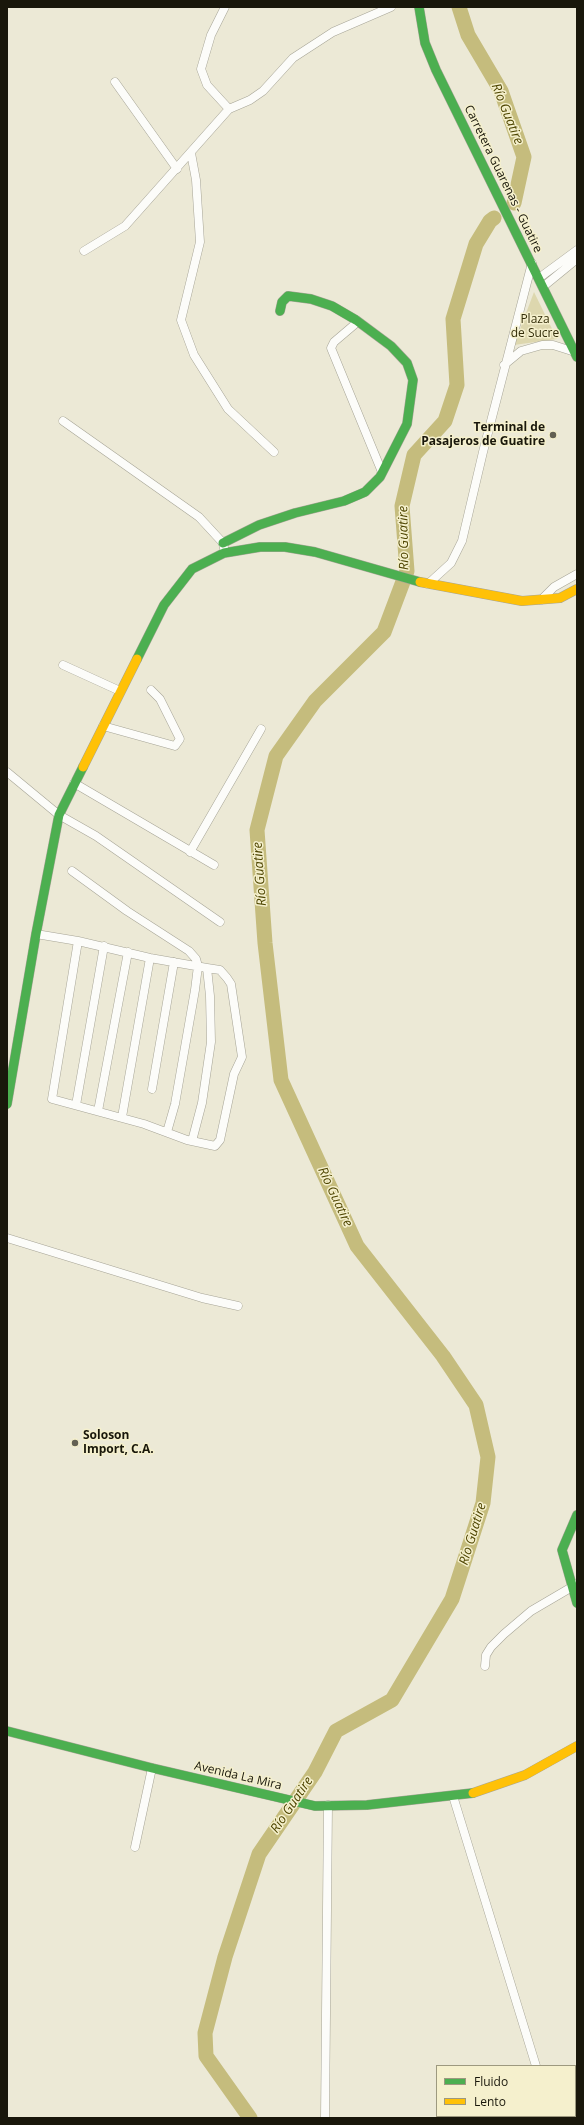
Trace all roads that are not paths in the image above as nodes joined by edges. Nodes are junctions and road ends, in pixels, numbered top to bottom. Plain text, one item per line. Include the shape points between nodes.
1 (225, 7) edge
2 (391, 7) edge
3 (419, 7) edge
4 (115, 82) dead end
5 (229, 109) junction
6 (191, 153) junction
7 (177, 169) junction
8 (577, 250) edge
9 (84, 251) dead end
10 (577, 259) edge
11 (532, 263) junction
12 (541, 282) junction
13 (280, 311) dead end
14 (356, 320) junction
15 (576, 355) edge
16 (504, 365) junction
17 (63, 421) dead end
18 (274, 452) dead end
19 (382, 472) junction
20 (223, 543) junction
21 (224, 553) junction
22 (577, 574) edge
23 (428, 584) junction
24 (577, 589) edge
25 (541, 600) junction
26 (63, 665) dead end
27 (151, 690) dead end
28 (120, 691) junction
29 (103, 726) junction
30 (261, 729) dead end
31 (7, 772) edge
32 (74, 783) junction
33 (59, 815) junction
34 (190, 852) junction
35 (214, 865) dead end
36 (72, 871) dead end
37 (220, 922) dead end
38 (36, 934) junction
39 (78, 941) junction
40 (104, 946) junction
41 (128, 952) junction
42 (150, 958) junction
43 (174, 962) junction
44 (198, 966) junction
45 (208, 968) junction
46 (152, 1089) dead end
47 (7, 1104) edge
48 (76, 1105) junction
49 (98, 1111) junction
50 (122, 1118) junction
51 (166, 1132) junction
52 (192, 1141) junction
53 (7, 1238) edge
54 (238, 1306) dead end
55 (577, 1515) edge
56 (574, 1586) edge
57 (577, 1603) edge
58 (485, 1666) dead end
59 (7, 1731) edge
60 (577, 1746) edge
61 (152, 1768) junction
62 (453, 1796) junction
63 (328, 1805) junction
64 (135, 1848) dead end
65 (536, 2065) edge
66 (324, 2118) edge

1 - 5 street via 211,35 201,69 207,85
2 - 5 street via 333,32 293,58 263,91
3 - 11 street, Carretera Guarenas - Guatire via 429,54
4 - 7 street
5 - 6 street
6 - 7 street
6 - 18 street via 196,180 200,242 181,320 194,355 228,408
7 - 9 street via 125,226
8 - 12 street
10 - 12 street
11 - 12 street, Carretera Guarenas - Guatire
11 - 16 street
12 - 15 street, Carretera Guarenas - Guatire
13 - 14 street via 282,302 293,295 332,306
14 - 19 street via 331,348
14 - 19 street via 403,358 411,369 413,380 407,424
15 - 16 street via 553,345 542,345 521,352
16 - 23 street via 462,541 451,563
17 - 20 street via 199,517
19 - 20 street via 373,486 356,497 259,525
20 - 21 street
21 - 23 street via 260,547 285,547 315,552
21 - 28 street via 192,569 164,605
22 - 25 street via 554,587
23 - 25 street via 522,601
24 - 25 street via 560,598
26 - 28 street
27 - 29 street via 160,699 180,739 176,746
28 - 29 street
29 - 32 street
30 - 34 street
31 - 33 street
32 - 33 street
32 - 34 street
33 - 37 street via 96,836
33 - 38 street
34 - 35 street
36 - 44 street via 189,951
38 - 39 street
38 - 47 street
39 - 40 street
39 - 48 street via 52,1099
40 - 41 street
40 - 48 street
41 - 42 street
41 - 49 street
42 - 43 street
42 - 50 street
43 - 44 street
43 - 46 street
44 - 45 street
44 - 51 street via 175,1104
45 - 52 street via 211,1004 210,1042 202,1103
45 - 52 street via 220,970 231,984 242,1057 234,1074 220,1140 215,1146
48 - 49 street
49 - 50 street
50 - 51 street
51 - 52 street
53 - 54 street via 202,1298
55 - 56 street via 562,1550
56 - 57 street
56 - 58 street via 531,1611 504,1634 486,1655
59 - 61 street, Avenida La Mira
60 - 62 street, Avenida La Mira via 525,1775 495,1787
61 - 63 street, Avenida La Mira via 315,1806
61 - 64 street
62 - 63 street, Avenida La Mira
62 - 65 street
63 - 66 street

